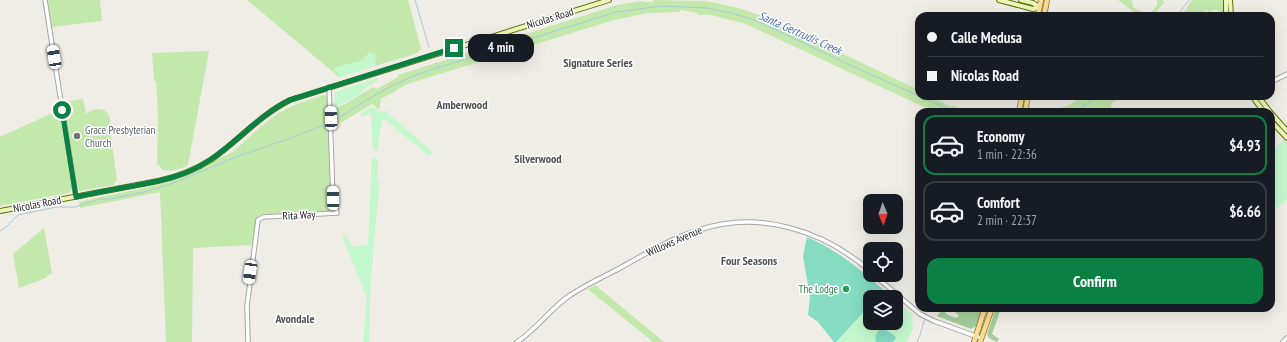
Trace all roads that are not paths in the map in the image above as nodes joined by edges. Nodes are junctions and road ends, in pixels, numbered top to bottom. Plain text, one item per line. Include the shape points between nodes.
1 (45, 0) edge
2 (609, 0) edge
3 (999, 0) edge
4 (1021, 0) edge
5 (1041, 0) edge
6 (1047, 0) edge
7 (1226, 0) edge
8 (1230, 0) edge
9 (1039, 7) junction
10 (1046, 8) junction
11 (1038, 12) edge
12 (1045, 12) edge
13 (1226, 12) edge
14 (1231, 12) edge
15 (1287, 74) edge
16 (1275, 80) edge
17 (329, 87) junction
18 (1275, 118) edge
19 (1275, 125) edge
20 (1287, 131) edge
21 (1287, 138) edge
22 (76, 197) junction
23 (0, 211) edge
24 (863, 265) edge
25 (882, 282) edge
26 (915, 310) edge
27 (918, 312) edge
28 (985, 312) edge
29 (990, 312) edge
30 (1287, 338) edge
31 (979, 339) edge
32 (248, 342) edge
33 (517, 342) edge
34 (974, 342) edge
35 (1283, 342) edge

1 - 22 street
2 - 17 main road, Nicolas Road
3 - 9 main road via 1033,9
4 - 9 main road
5 - 9 main road
6 - 10 main road
7 - 13 main road
8 - 14 main road
9 - 10 main road
9 - 11 main road
10 - 12 main road
15 - 16 street
17 - 22 main road, Nicolas Road via 280,105 210,160 184,174
17 - 32 street, Rita Way via 333,198 337,213 258,220 247,306
18 - 20 main road
19 - 21 main road
22 - 23 main road, Nicolas Road
24 - 33 street, Willows Avenue via 819,237 793,228 760,223 713,226 667,242 569,296
25 - 26 street
27 - 31 street
28 - 31 main road
29 - 31 main road
30 - 35 street
31 - 34 main road

